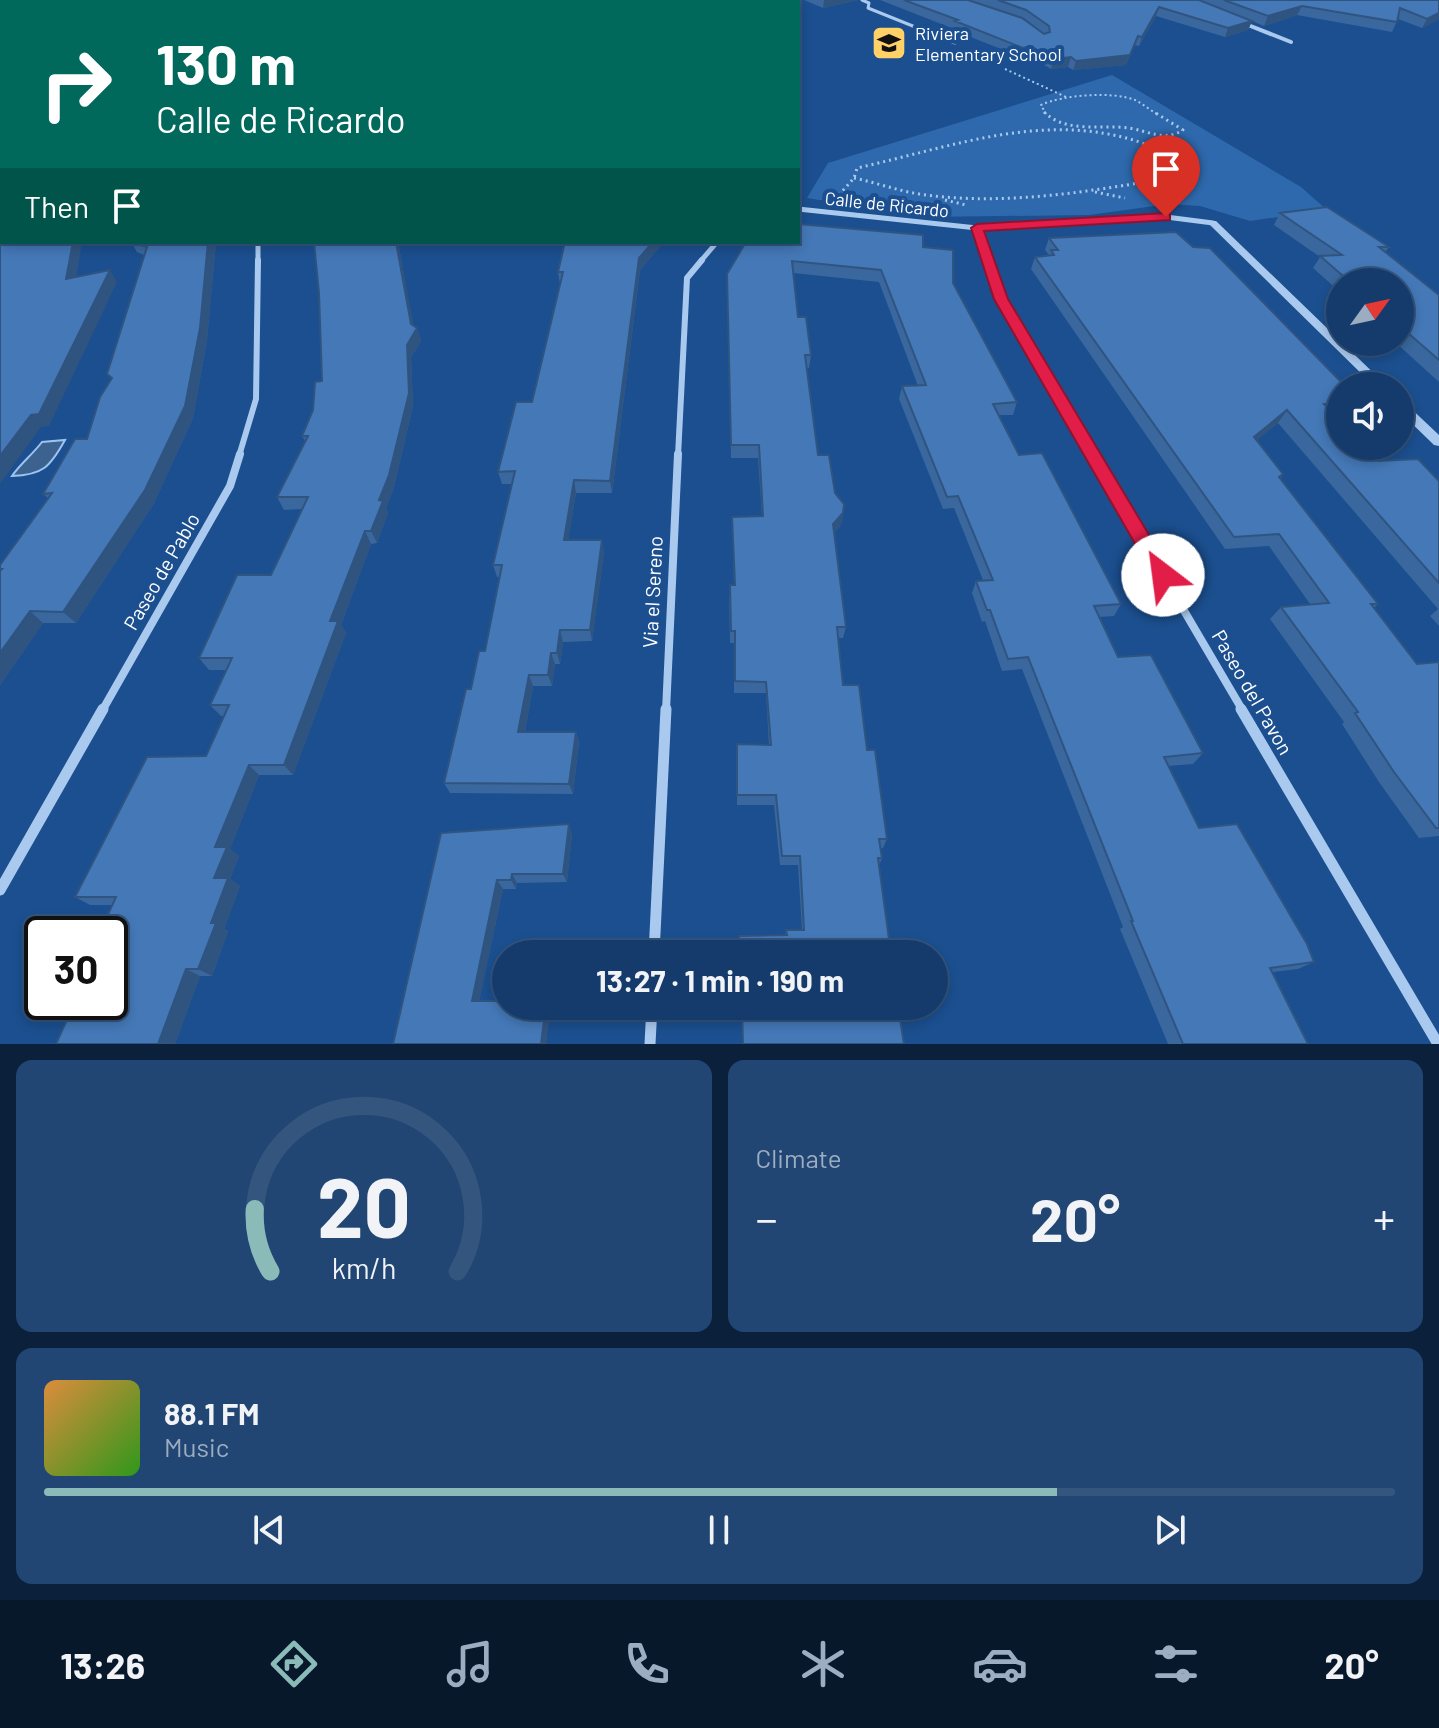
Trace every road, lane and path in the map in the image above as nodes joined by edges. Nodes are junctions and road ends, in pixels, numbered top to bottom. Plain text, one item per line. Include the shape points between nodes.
1 (862, 0) edge
2 (1235, 21) edge
3 (1291, 42) dead end
4 (955, 43) dead end
5 (1005, 69) dead end
6 (1067, 97) junction
7 (1095, 128) junction
8 (1155, 135) junction
9 (1147, 145) junction
10 (854, 178) junction
11 (1157, 180) junction
12 (800, 209) edge
13 (821, 212) junction
14 (1166, 217) junction
15 (1213, 223) joint
16 (977, 228) junction
17 (258, 244) edge
18 (715, 244) edge
19 (1367, 372) edge
20 (1414, 418) edge
21 (1439, 442) edge
22 (0, 890) edge
23 (655, 940) edge
24 (651, 1020) edge
25 (650, 1044) edge
26 (1438, 1044) edge

1 - 4 lane via 868,8
2 - 3 street
5 - 6 path
6 - 7 path via 1050,99 1041,109 1057,120
6 - 8 path via 1127,97 1183,130
7 - 8 path
7 - 9 path
7 - 10 path via 1000,133 857,168
8 - 9 path
9 - 11 path via 1171,156 1177,166 1173,175
10 - 11 path via 961,198 1091,192
10 - 13 path
11 - 14 path via 1155,202
12 - 13 street, Calle de Ricardo
13 - 16 street, Calle de Ricardo
14 - 15 street, Calle de Ricardo
14 - 16 street, Calle de Ricardo
15 - 19 street
16 - 26 street, Paseo del Pavon via 1001,299
17 - 22 street, Paseo de Pablo via 256,399 230,486
18 - 23 street, Via el Sereno via 687,278
20 - 21 street
24 - 25 street

